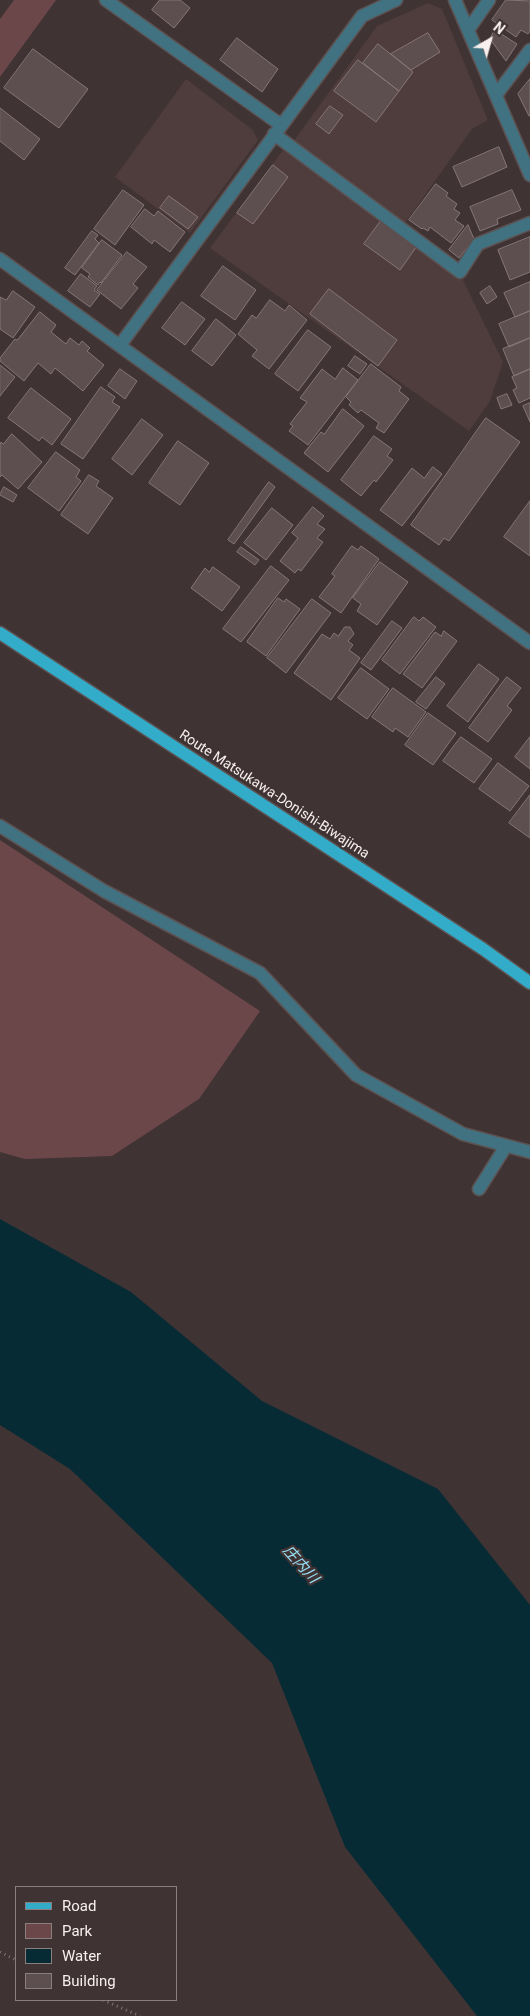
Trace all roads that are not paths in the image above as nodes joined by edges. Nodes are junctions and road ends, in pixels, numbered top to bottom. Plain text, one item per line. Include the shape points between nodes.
1 (106, 0) edge
2 (396, 0) edge
3 (455, 0) edge
4 (489, 0) edge
5 (468, 30) junction
6 (530, 50) edge
7 (496, 95) junction
8 (278, 130) junction
9 (530, 175) edge
10 (530, 223) edge
11 (2, 263) edge
12 (120, 345) junction
13 (0, 633) edge
14 (530, 643) edge
15 (0, 826) edge
16 (530, 983) edge
17 (506, 1146) junction
18 (530, 1152) edge
19 (479, 1189) dead end

1 - 8 street
2 - 8 street via 362,16
3 - 5 street
4 - 5 street
5 - 7 street
6 - 7 street
7 - 9 street
8 - 10 street via 460,272 478,244
8 - 12 street
11 - 12 street
12 - 14 street
13 - 16 main road, Route Matsukawa-Donishi-Biwajima
15 - 17 street via 104,891 260,972 356,1075 463,1134
17 - 18 street
17 - 19 street

